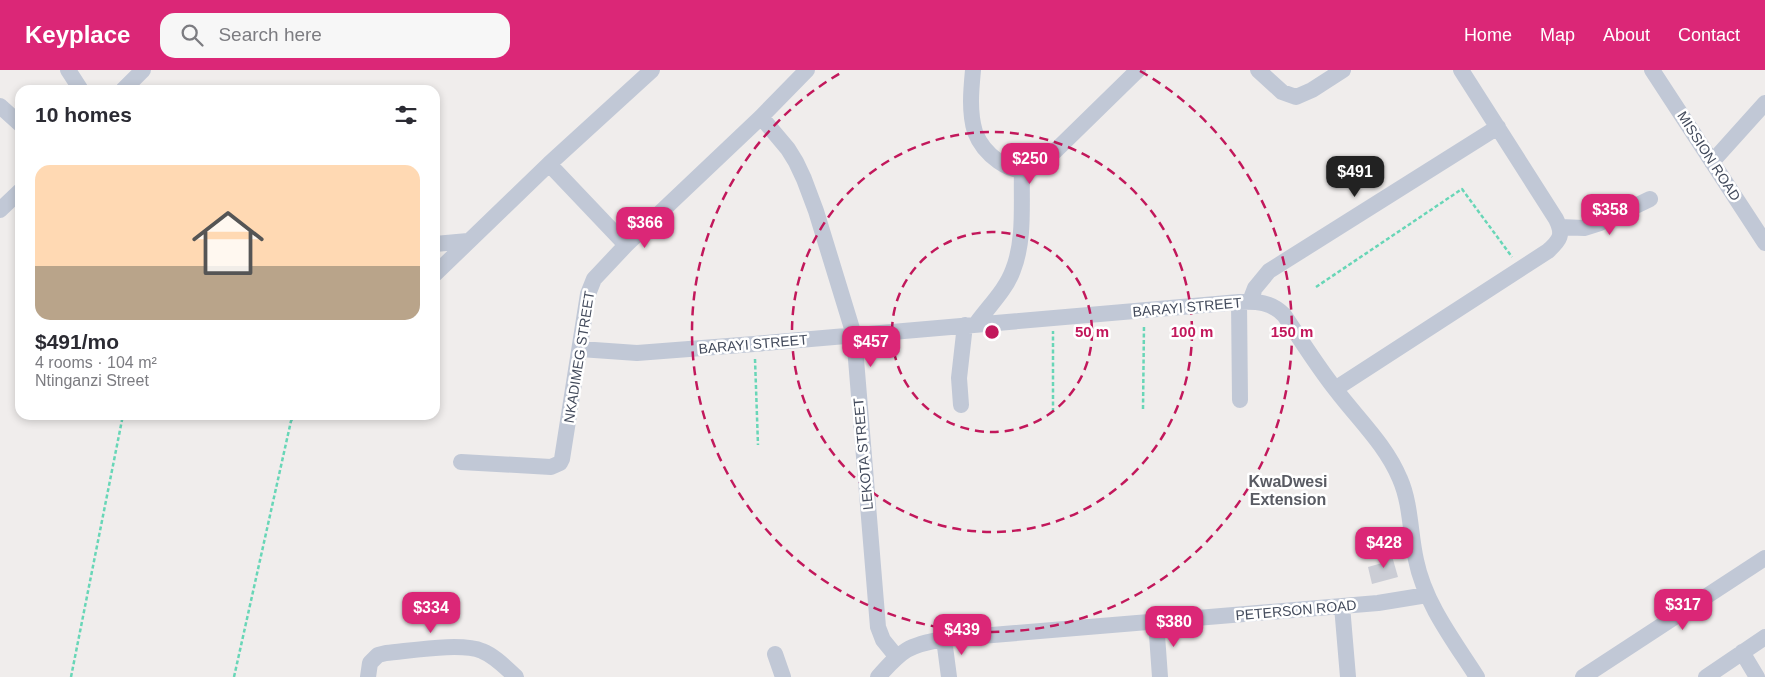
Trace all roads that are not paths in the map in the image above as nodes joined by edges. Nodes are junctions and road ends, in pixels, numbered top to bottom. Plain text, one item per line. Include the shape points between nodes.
1 (68, 70) edge
2 (652, 70) edge
3 (806, 70) edge
4 (973, 70) edge
5 (1138, 70) edge
6 (1258, 70) edge
7 (1343, 70) edge
8 (1461, 70) edge
9 (1652, 70) edge
10 (140, 72) edge
11 (78, 85) edge
12 (128, 85) edge
13 (1765, 103) edge
14 (0, 106) edge
15 (761, 117) junction
16 (15, 120) edge
17 (1498, 127) junction
18 (1712, 162) junction
19 (549, 164) junction
20 (1022, 170) junction
21 (15, 196) edge
22 (1650, 199) dead end
23 (0, 210) edge
24 (1560, 227) junction
25 (468, 241) junction
26 (1765, 243) edge
27 (440, 244) edge
28 (626, 245) junction
29 (440, 269) edge
30 (1245, 302) junction
31 (971, 325) junction
32 (854, 335) junction
33 (580, 349) junction
34 (1335, 389) junction
35 (1240, 400) dead end
36 (961, 405) dead end
37 (461, 462) dead end
38 (1765, 558) edge
39 (1427, 595) junction
40 (1342, 606) junction
41 (1156, 621) junction
42 (1765, 637) edge
43 (944, 639) junction
44 (1742, 652) junction
45 (775, 654) dead end
46 (896, 656) junction
47 (368, 677) edge
48 (516, 677) edge
49 (783, 677) edge
50 (878, 677) edge
51 (950, 677) edge
52 (1160, 677) edge
53 (1348, 677) edge
54 (1477, 677) edge
55 (1583, 677) edge
56 (1706, 677) edge
57 (1757, 677) edge

1 - 11 street
2 - 19 street
3 - 15 street, NKADIMEG STREET
4 - 20 street via 970,96 976,134 999,162
5 - 20 street via 1049,157 1034,168
6 - 7 street via 1278,89 1296,97
8 - 17 street
9 - 18 street, MISSION ROAD
10 - 12 street
13 - 18 street
14 - 16 street
15 - 28 street, NKADIMEG STREET
15 - 32 street, LEKOTA STREET via 788,149 804,179
17 - 24 street
17 - 30 street via 1269,271
18 - 26 street, MISSION ROAD
19 - 25 street
19 - 28 street
20 - 31 street via 1016,261 1006,283
21 - 23 street
22 - 24 street via 1584,228
24 - 34 street via 1561,234 1553,246
25 - 27 street
25 - 29 street
28 - 33 street, NKADIMEG STREET via 590,287
30 - 31 street, BARAYI STREET
30 - 34 street, BARAYI STREET via 1267,304 1278,309
30 - 35 street
31 - 32 street, BARAYI STREET
31 - 36 street via 960,378
32 - 33 street, BARAYI STREET via 637,353
32 - 46 street, LEKOTA STREET via 878,627 883,640
33 - 37 street, NKADIMEG STREET via 560,463 551,467
34 - 39 street, BARAYI STREET via 1380,443 1400,479 1408,506 1416,562
38 - 55 street
39 - 40 street, PETERSON ROAD
39 - 54 street, BARAYI STREET
40 - 41 street, PETERSON ROAD
40 - 53 street
41 - 43 street, PETERSON ROAD
41 - 52 street
42 - 44 street
43 - 46 street, PETERSON ROAD via 921,643
43 - 51 street
44 - 56 street
44 - 57 street
45 - 49 street
46 - 50 street, PETERSON ROAD
47 - 48 street via 370,663 378,655 464,648 482,651

